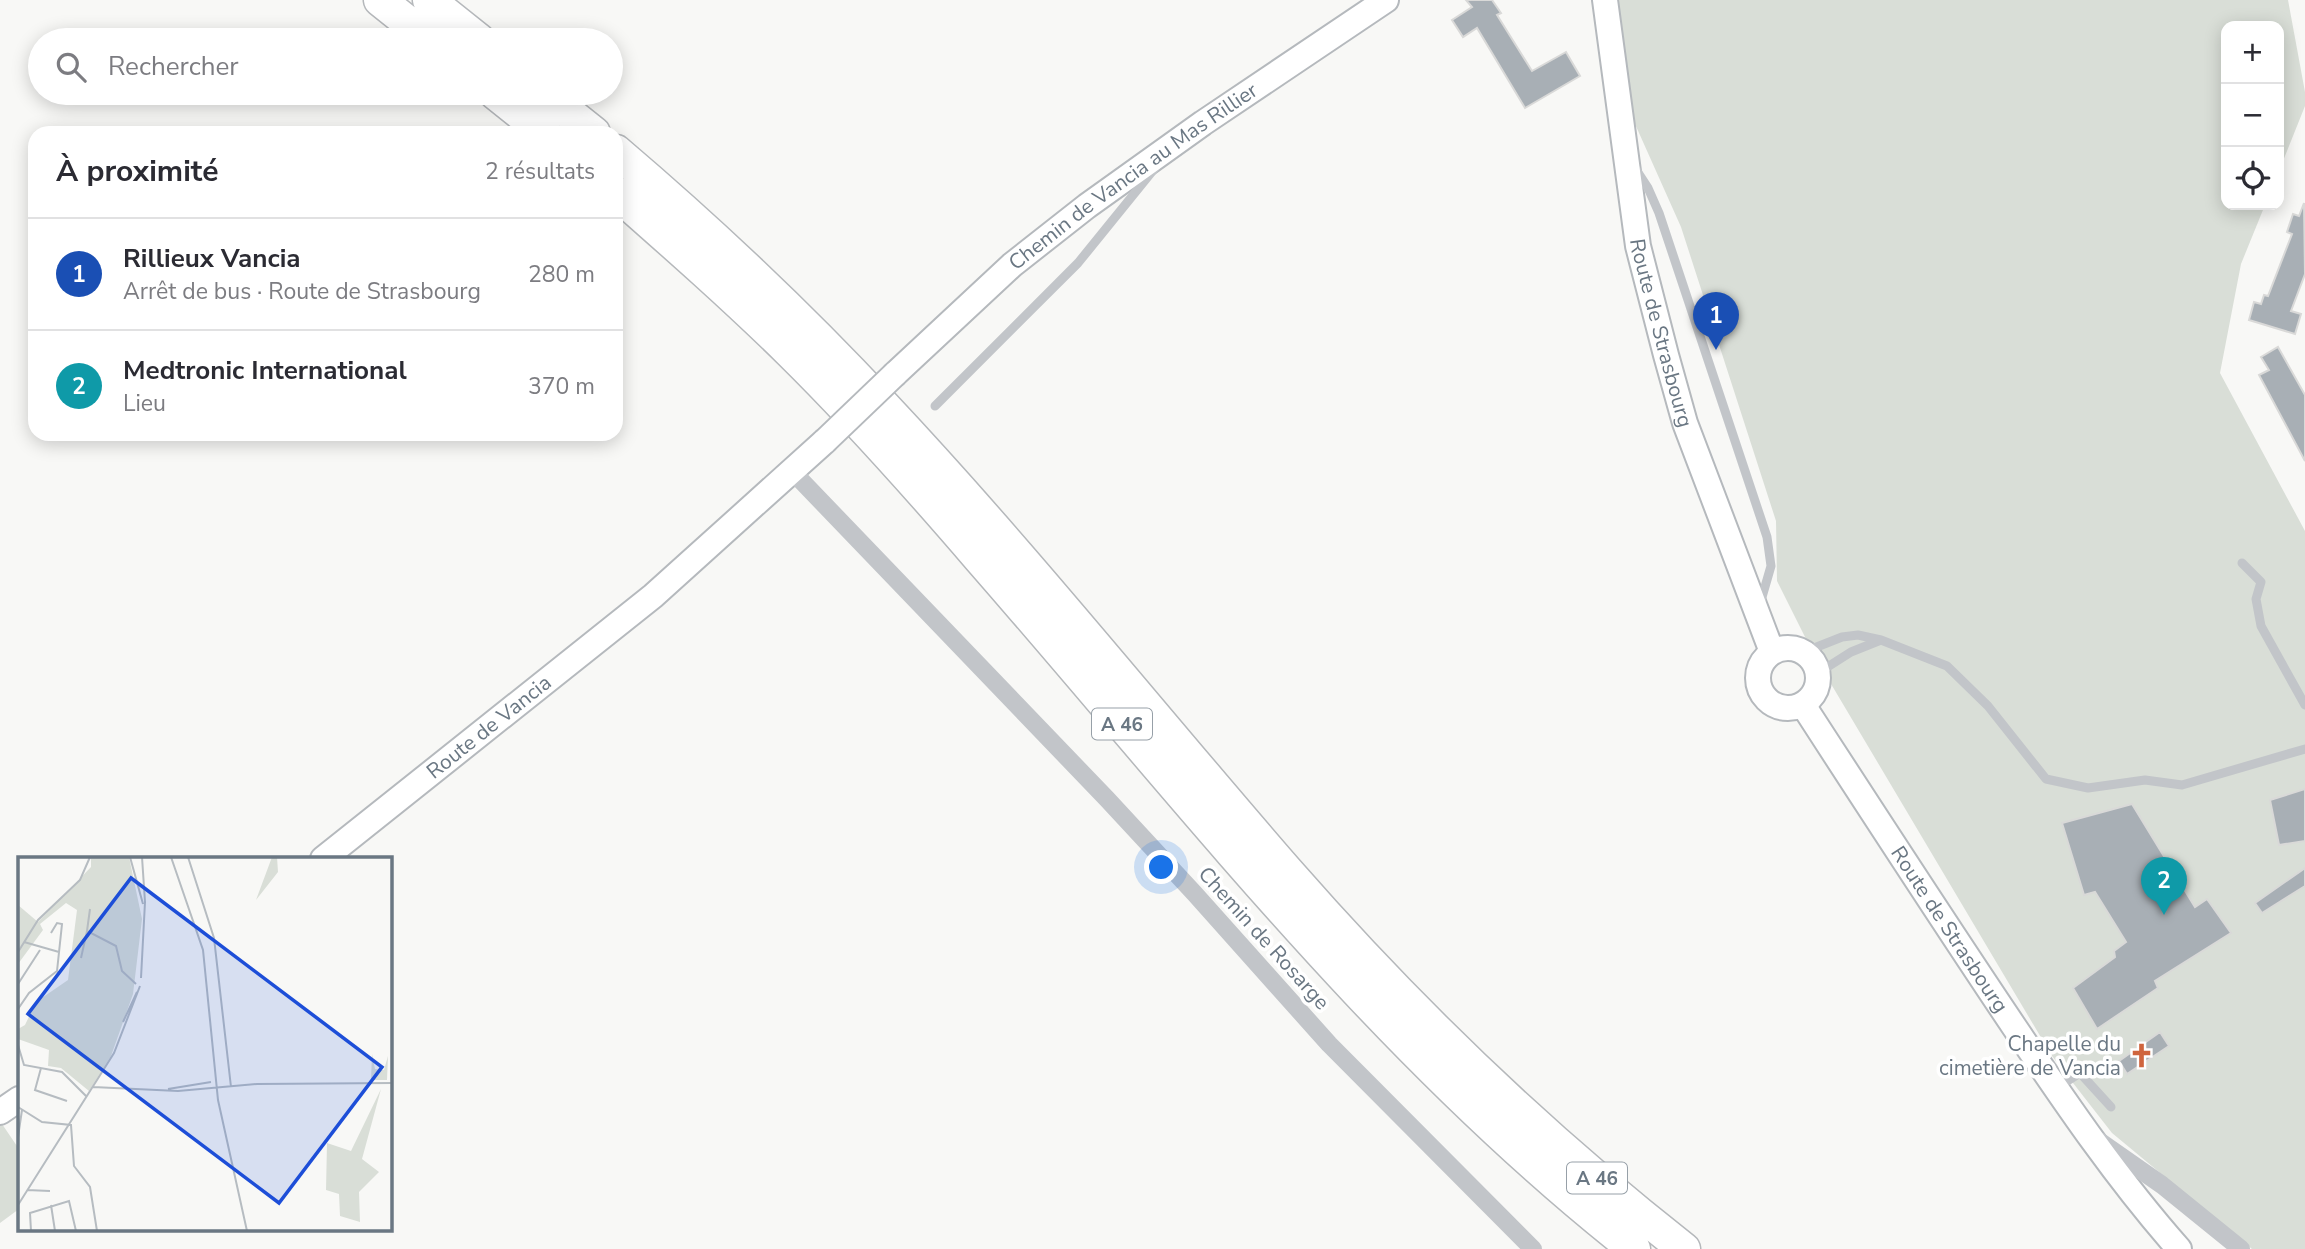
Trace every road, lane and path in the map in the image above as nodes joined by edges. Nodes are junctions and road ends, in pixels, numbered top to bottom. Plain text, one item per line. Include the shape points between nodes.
1 (380, 0) edge
2 (429, 0) edge
3 (1386, 0) edge
4 (1605, 0) edge
5 (415, 28) edge
6 (464, 28) edge
7 (510, 105) edge
8 (559, 105) edge
9 (536, 126) edge
10 (585, 126) edge
11 (1168, 149) junction
12 (1624, 149) junction
13 (623, 157) edge
14 (623, 199) edge
15 (935, 406) dead end
16 (792, 471) junction
17 (2242, 563) dead end
18 (1758, 613) junction
19 (1881, 640) junction
20 (1772, 652) junction
21 (1804, 652) junction
22 (1818, 673) junction
23 (1803, 705) junction
24 (2305, 705) edge
25 (2305, 749) edge
26 (326, 857) edge
27 (2056, 1088) junction
28 (18, 1100) edge
29 (2111, 1107) dead end
30 (0, 1112) edge
31 (2087, 1133) junction
32 (1533, 1249) edge
33 (1634, 1249) edge
34 (1684, 1249) edge
35 (2179, 1249) edge
36 (2241, 1249) edge

1 - 5 highway
2 - 6 highway
3 - 11 main road, Chemin de Vancia au Mas Rillier
4 - 12 main road, Route de Strasbourg
7 - 9 highway
8 - 10 highway
11 - 15 lane via 1078,263
11 - 16 main road, Chemin de Vancia au Mas Rillier, bridge via 1012,265
12 - 18 main road, Route de Strasbourg via 1638,246 1685,424
12 - 18 lane via 1659,214 1767,537 1771,566
13 - 34 highway, A 46 via 750,272 885,407 1368,959 1559,1145
14 - 33 highway, A 46 via 784,346 908,478 1349,985 1450,1087
16 - 26 main road, Route de Vancia via 653,596
16 - 32 street, Chemin de Rosarge via 1107,799 1329,1044
17 - 24 lane via 2261,582 2256,599 2261,626
18 - 20 main road, Route de Strasbourg
19 - 21 lane via 1842,637
19 - 22 lane
19 - 25 lane via 1957,674 1989,706 2046,779 2088,788 2145,780 2182,785
20 - 21 main road via 1791,647
20 - 23 main road via 1757,678 1765,698 1782,708
21 - 22 main road
22 - 23 main road via 1816,691
23 - 27 main road, Route de Strasbourg
27 - 29 lane via 2080,1073
27 - 31 main road, Route de Strasbourg
28 - 30 main road
31 - 35 main road, Route de Strasbourg
31 - 36 street via 2162,1185

